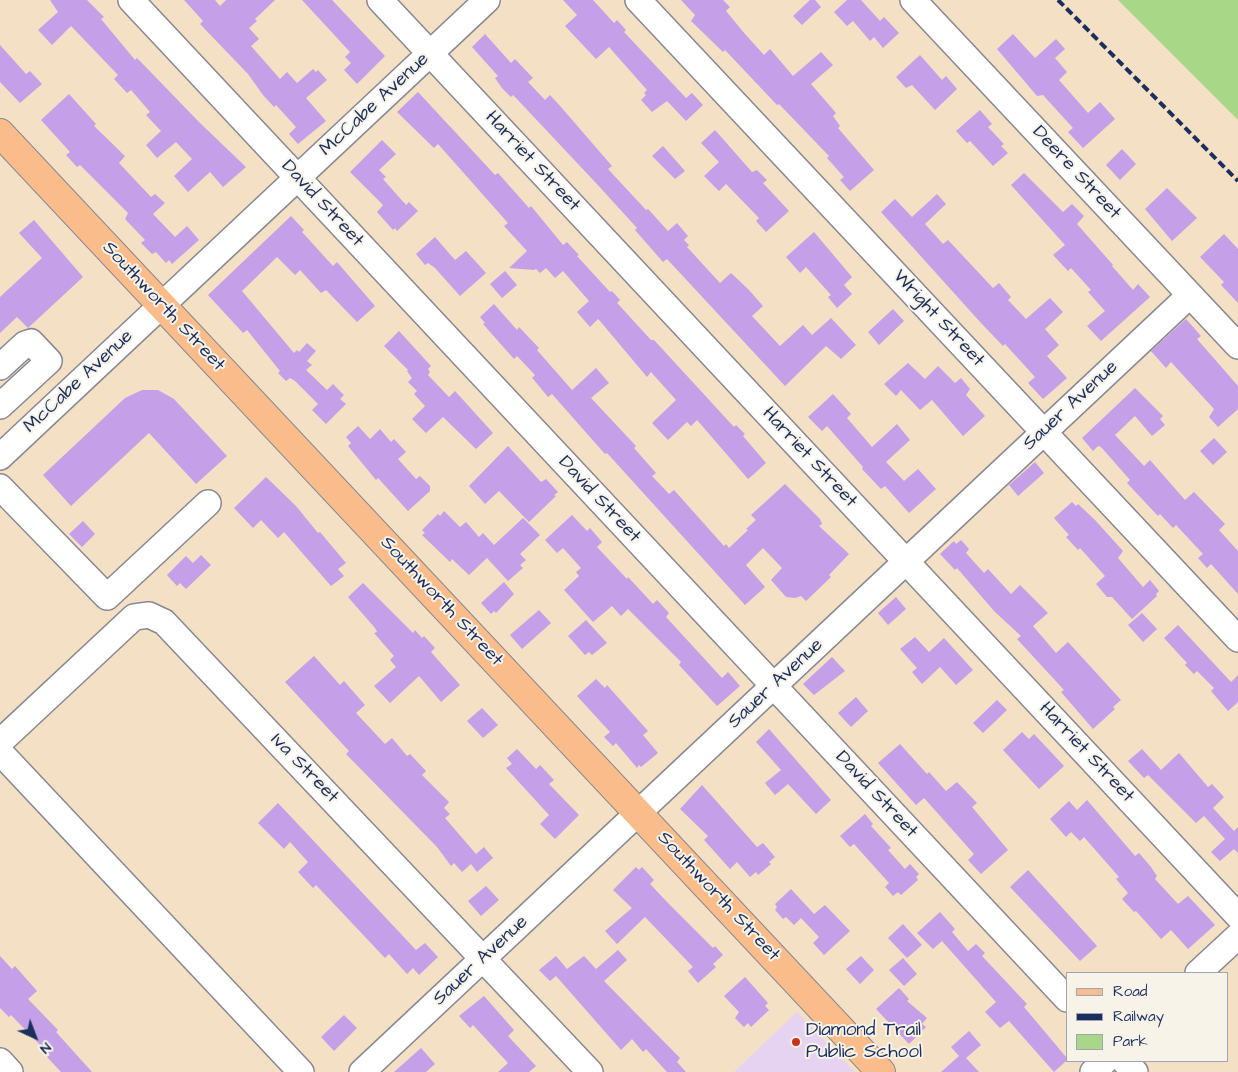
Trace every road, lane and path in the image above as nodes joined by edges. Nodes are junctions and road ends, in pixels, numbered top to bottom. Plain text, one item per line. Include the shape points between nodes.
1 (131, 0) edge
2 (380, 0) edge
3 (487, 0) edge
4 (638, 0) edge
5 (913, 0) edge
6 (430, 53) junction
7 (0, 133) edge
8 (298, 178) junction
9 (1190, 295) junction
10 (161, 305) junction
11 (1238, 346) edge
12 (4, 363) edge
13 (0, 406) edge
14 (1044, 432) junction
15 (3, 447) edge
16 (0, 488) edge
17 (208, 502) dead end
18 (906, 561) junction
19 (1238, 639) edge
20 (774, 686) junction
21 (0, 742) edge
22 (0, 752) edge
23 (640, 813) junction
24 (1238, 916) edge
25 (1238, 936) edge
26 (484, 959) junction
27 (1199, 972) edge
28 (1066, 998) edge
29 (0, 1061) edge
30 (1104, 1062) edge
31 (1125, 1062) edge
32 (10, 1072) edge
33 (301, 1072) edge
34 (362, 1072) edge
35 (590, 1072) edge
36 (881, 1072) edge
37 (1093, 1072) edge
38 (1135, 1072) edge

1 - 8 street, David Street
2 - 6 street, Harriet Street
3 - 6 street, McCabe Avenue
4 - 14 street, Wright Street
5 - 9 street, Deere Street
6 - 8 street, McCabe Avenue
6 - 18 street, Harriet Street
7 - 10 main road, Southworth Street
8 - 10 street, McCabe Avenue
8 - 20 street, David Street
9 - 11 street, Deere Street
9 - 14 street, Sauer Avenue
10 - 15 street, McCabe Avenue
10 - 23 main road, Southworth Street
12 - 13 street via 31,342 49,361
14 - 18 street, Sauer Avenue
14 - 19 street, Wright Street
16 - 17 street via 107,597
18 - 20 street, Sauer Avenue
18 - 24 street, Harriet Street
20 - 23 street, Sauer Avenue
20 - 28 street, David Street
21 - 26 street, Iva Street via 134,617 149,615 164,622
22 - 33 street
23 - 26 street, Sauer Avenue
23 - 36 main road, Southworth Street
25 - 27 street
26 - 34 street, Sauer Avenue
26 - 35 street, Iva Street
29 - 32 street
30 - 37 street
31 - 38 street

